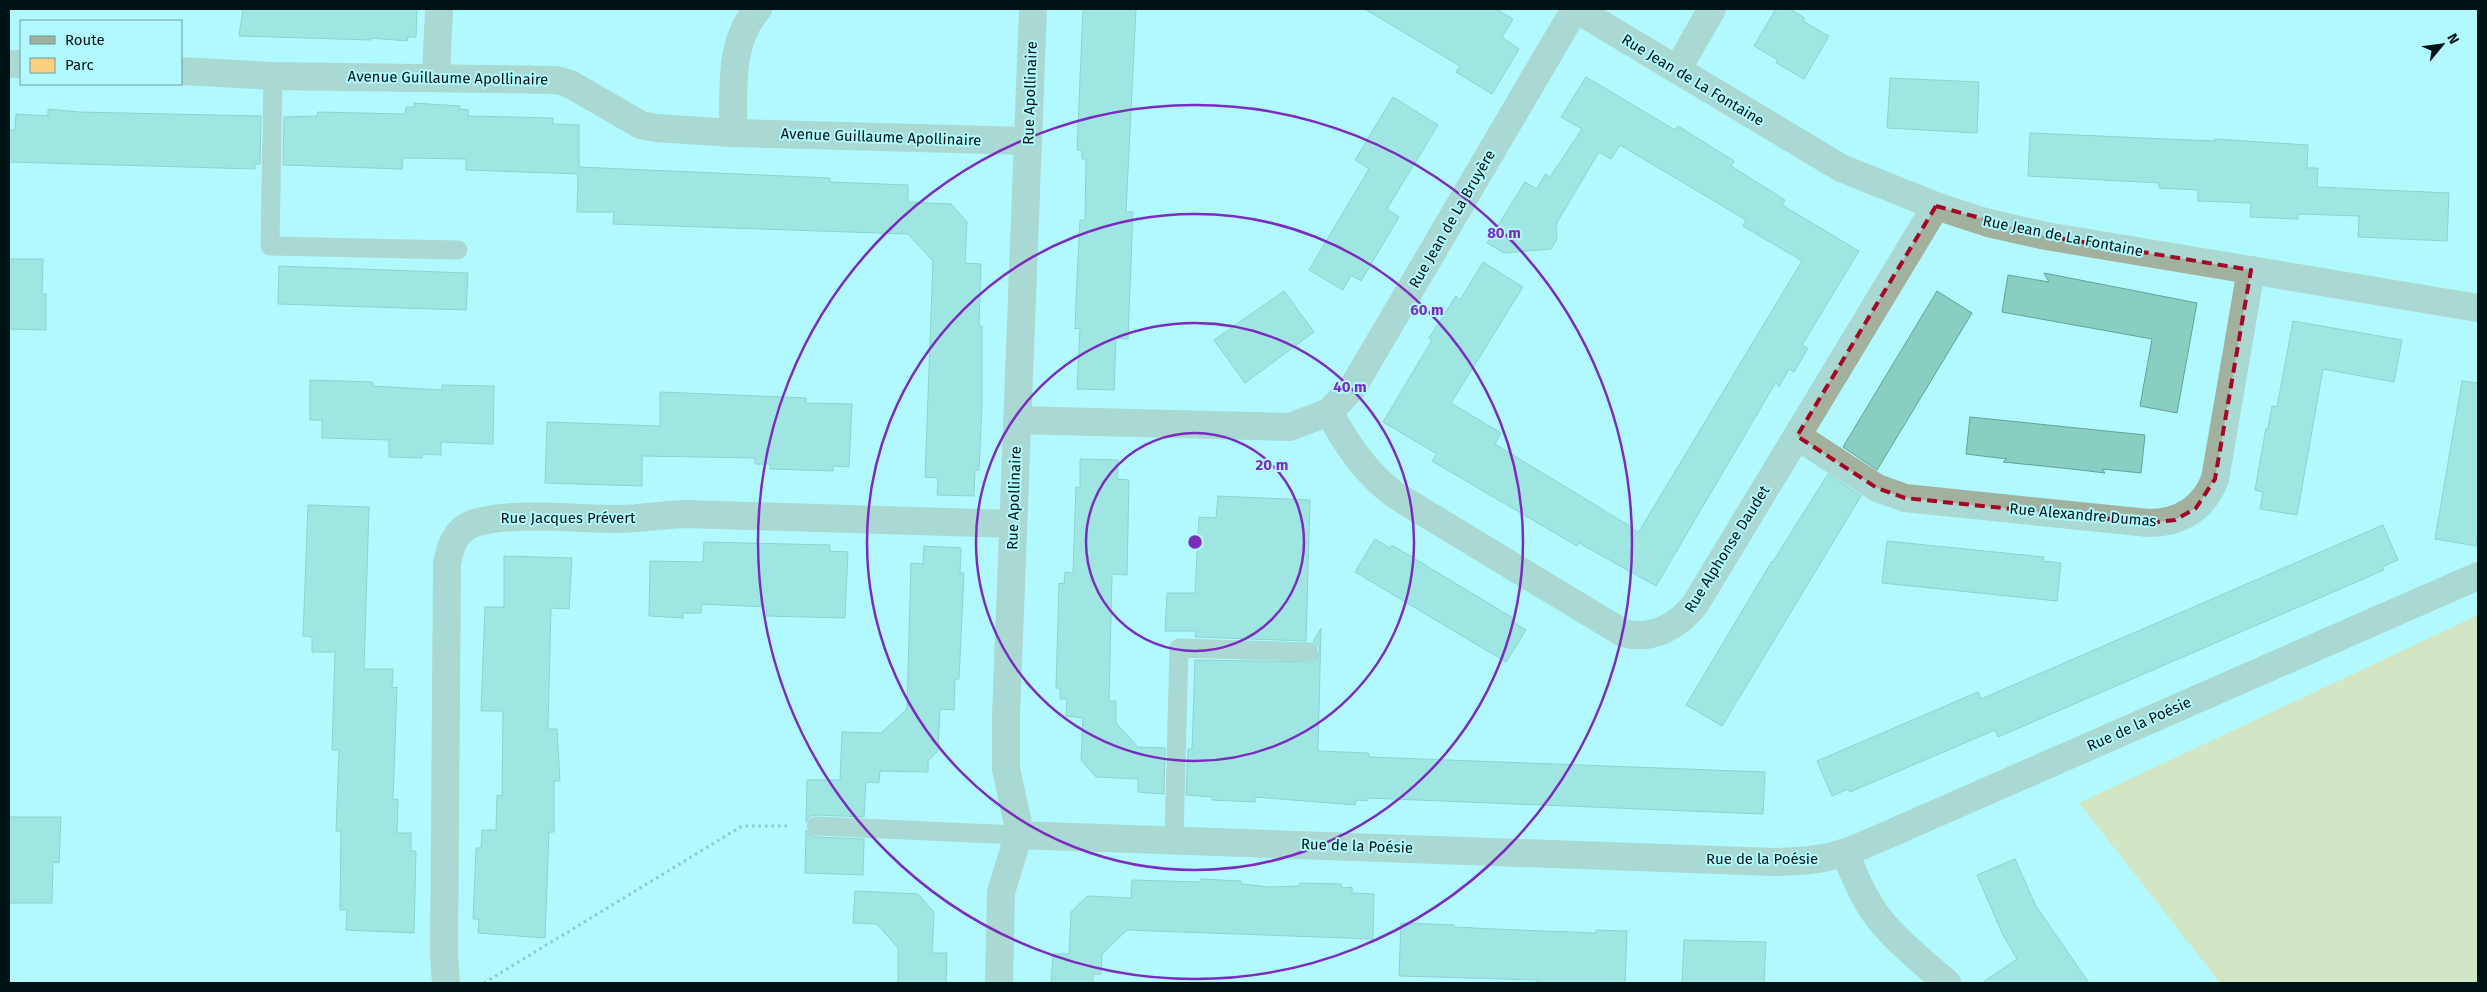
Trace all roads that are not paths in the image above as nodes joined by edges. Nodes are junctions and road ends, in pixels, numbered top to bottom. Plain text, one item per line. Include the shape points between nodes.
1 (439, 9) edge
2 (758, 9) edge
3 (1033, 9) edge
4 (1576, 9) edge
5 (1712, 9) edge
6 (1677, 70) junction
7 (182, 71) edge
8 (273, 76) junction
9 (436, 77) junction
10 (733, 133) junction
11 (1028, 141) junction
12 (1936, 206) junction
13 (458, 250) dead end
14 (2251, 270) junction
15 (2478, 308) edge
16 (1329, 412) junction
17 (1017, 420) junction
18 (1796, 436) junction
19 (1013, 524) junction
20 (2478, 576) edge
21 (1309, 652) dead end
22 (816, 826) road end
23 (1017, 836) junction
24 (1174, 839) junction
25 (1845, 853) junction
26 (446, 983) edge
27 (999, 983) edge
28 (1947, 983) edge

1 - 9 street
2 - 10 street via 747,24 737,50
3 - 11 street, Rue Apollinaire
4 - 6 street, Rue Jean de La Fontaine
4 - 16 street, Rue Jean de La Bruyère via 1353,387
5 - 6 street
6 - 12 street, Rue Jean de La Fontaine via 1821,157 1866,180
7 - 8 street, Avenue Guillaume Apollinaire
8 - 9 street, Avenue Guillaume Apollinaire
8 - 13 lane via 270,246
9 - 10 street, Avenue Guillaume Apollinaire via 556,80 580,89 640,125
10 - 11 street, Avenue Guillaume Apollinaire
11 - 17 street, Rue Apollinaire
12 - 14 street, Rue Jean de La Fontaine via 2015,230
12 - 18 street, Rue Alphonse Daudet
14 - 15 street, Rue Jean de La Fontaine
14 - 18 street, Rue Alexandre Dumas via 2215,479 2196,508 2175,520 2148,523 1904,498 1878,488
16 - 17 street, Rue Jean de La Bruyère via 1290,427
16 - 18 street, Rue Alphonse Daudet via 1357,460 1380,484 1623,633 1633,636 1669,628 1688,614
17 - 19 street, Rue Apollinaire
19 - 23 street, Rue Apollinaire via 1006,769 1017,813
19 - 26 street, Rue Jacques Prévert via 685,514 632,519 499,518 472,524 461,531 454,541 448,564
20 - 25 street, Rue de la Poésie
21 - 24 lane via 1179,648
22 - 23 lane
23 - 24 street, Rue de la Poésie
23 - 27 street, Rue Apollinaire via 1001,892
24 - 25 street, Rue de la Poésie via 1774,862 1819,861
25 - 28 street via 1877,916

